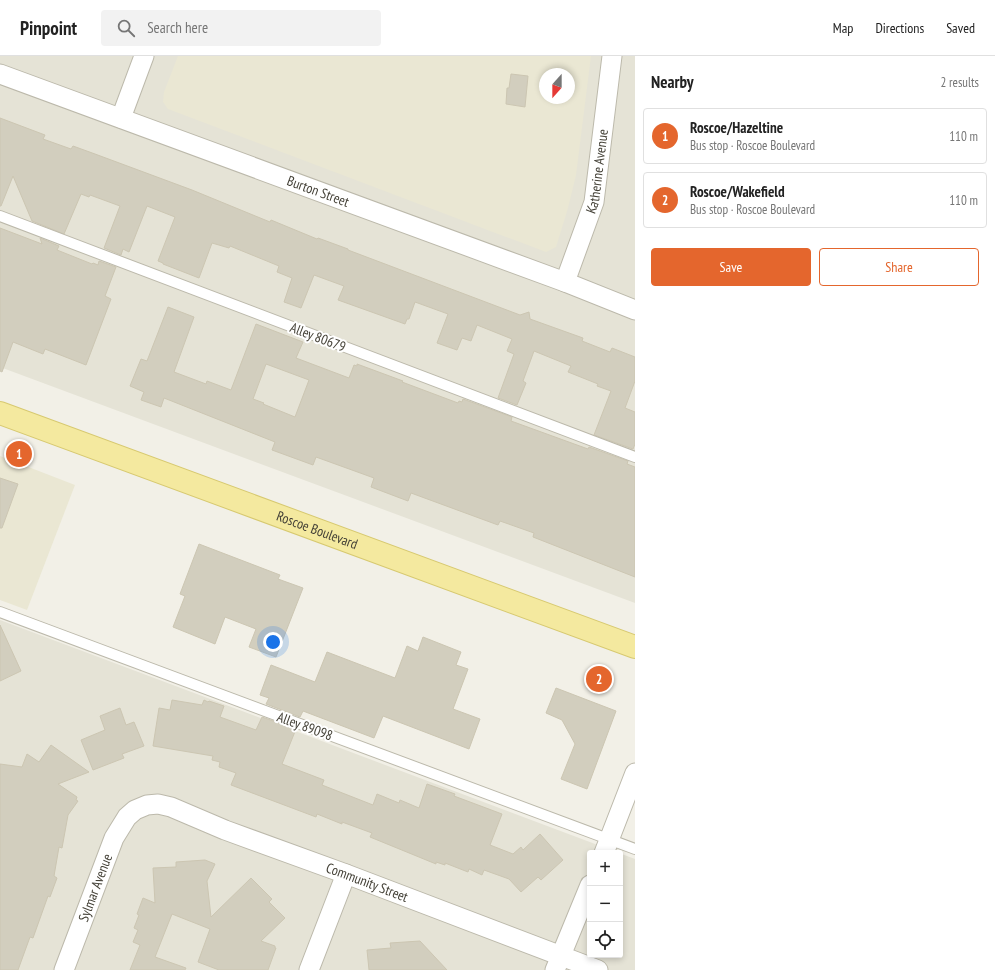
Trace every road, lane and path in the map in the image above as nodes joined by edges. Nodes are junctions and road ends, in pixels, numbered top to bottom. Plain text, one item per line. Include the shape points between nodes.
1 (144, 56) edge
2 (612, 56) edge
3 (0, 74) edge
4 (121, 118) junction
5 (0, 216) edge
6 (565, 282) junction
7 (635, 310) edge
8 (0, 413) edge
9 (635, 457) edge
10 (0, 612) edge
11 (635, 647) edge
12 (635, 773) edge
13 (135, 810) joint
14 (607, 846) edge
15 (635, 849) edge
16 (346, 874) junction
17 (590, 886) edge
18 (557, 963) edge
19 (64, 970) edge
20 (309, 970) edge
21 (598, 970) edge

1 - 4 street
2 - 6 street, Katherine Avenue via 594,202
3 - 4 street, Burton Street
4 - 6 street, Burton Street
5 - 9 lane, Alley 80679
6 - 7 street, Burton Street
8 - 11 main road, Roscoe Boulevard
10 - 14 lane, Alley 89098
12 - 14 street
13 - 16 street, Community Street via 158,804 171,807 225,830
13 - 19 street, Sylmar Avenue via 114,838
14 - 15 lane, Alley 89098
16 - 18 street, Community Street
16 - 20 street
17 - 18 street
18 - 21 street, Community Street

